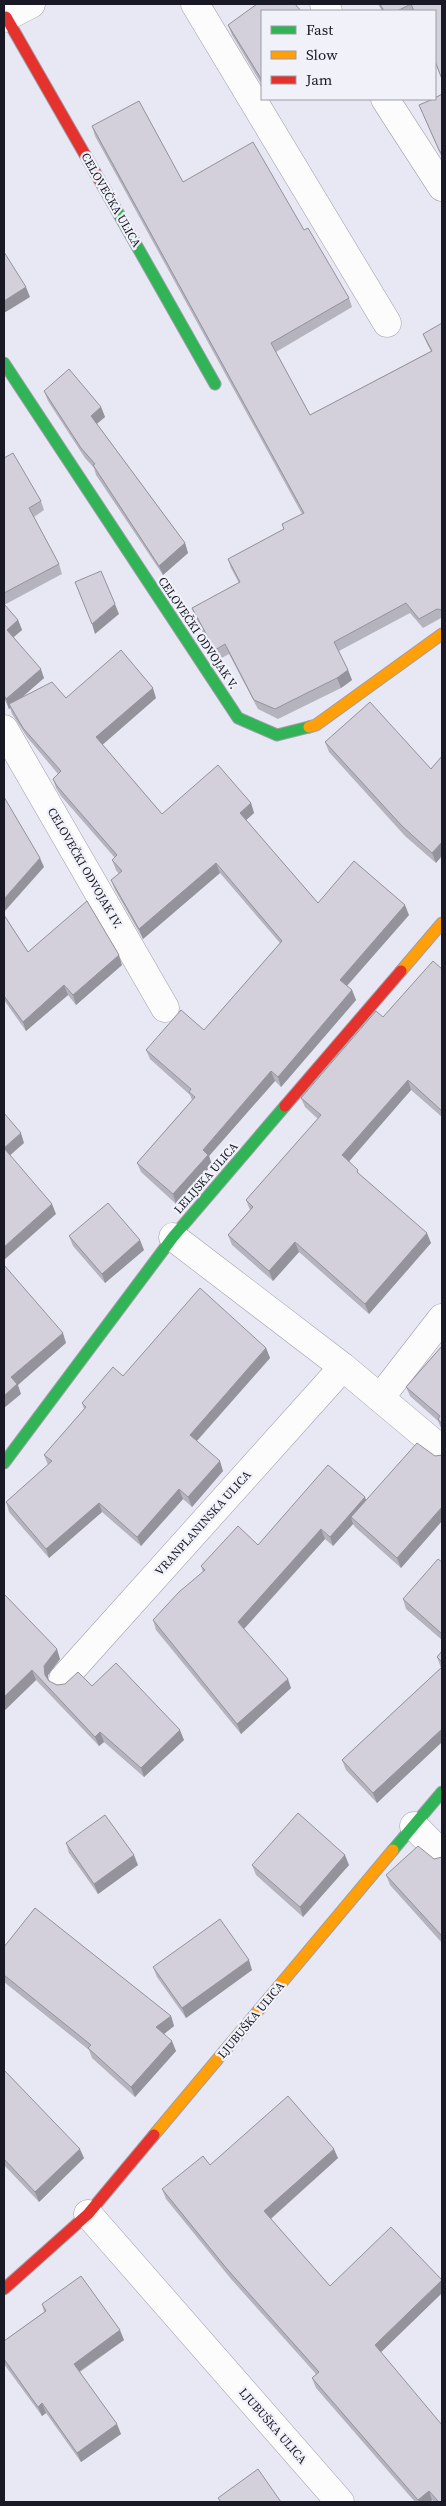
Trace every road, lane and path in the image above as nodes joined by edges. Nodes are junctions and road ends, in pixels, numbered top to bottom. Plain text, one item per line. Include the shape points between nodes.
1 (31, 4) edge
2 (195, 4) edge
3 (5, 18) edge
4 (386, 100) edge
5 (442, 187) edge
6 (387, 323) dead end
7 (4, 363) edge
8 (215, 384) dead end
9 (442, 634) edge
10 (4, 729) edge
11 (442, 923) edge
12 (165, 1008) dead end
13 (174, 1237) junction
14 (442, 1318) edge
15 (343, 1367) junction
16 (380, 1398) junction
17 (442, 1450) edge
18 (4, 1461) edge
19 (62, 1679) dead end
20 (442, 1792) edge
21 (414, 1826) junction
22 (442, 1854) edge
23 (88, 2214) junction
24 (4, 2289) edge
25 (340, 2502) edge

1 - 3 street, CELOVEČKA ULICA
2 - 6 street
3 - 8 street, CELOVEČKA ULICA
4 - 5 street
7 - 9 street, CELOVEČKI ODVOJAK V. via 238,718 277,735 316,724
10 - 12 street, CELOVEČKI ODVOJAK IV.
11 - 13 street, LELIJSKA ULICA
13 - 15 street
13 - 18 street, LELIJSKA ULICA
14 - 16 street
15 - 16 street
15 - 19 street, VRANPLANINSKA ULICA
16 - 17 street
20 - 21 street, LJUBUŠKA ULICA
21 - 22 street
21 - 23 street, LJUBUŠKA ULICA
23 - 24 street, LJUBUŠKA ULICA
23 - 25 street, LJUBUŠKA ULICA

